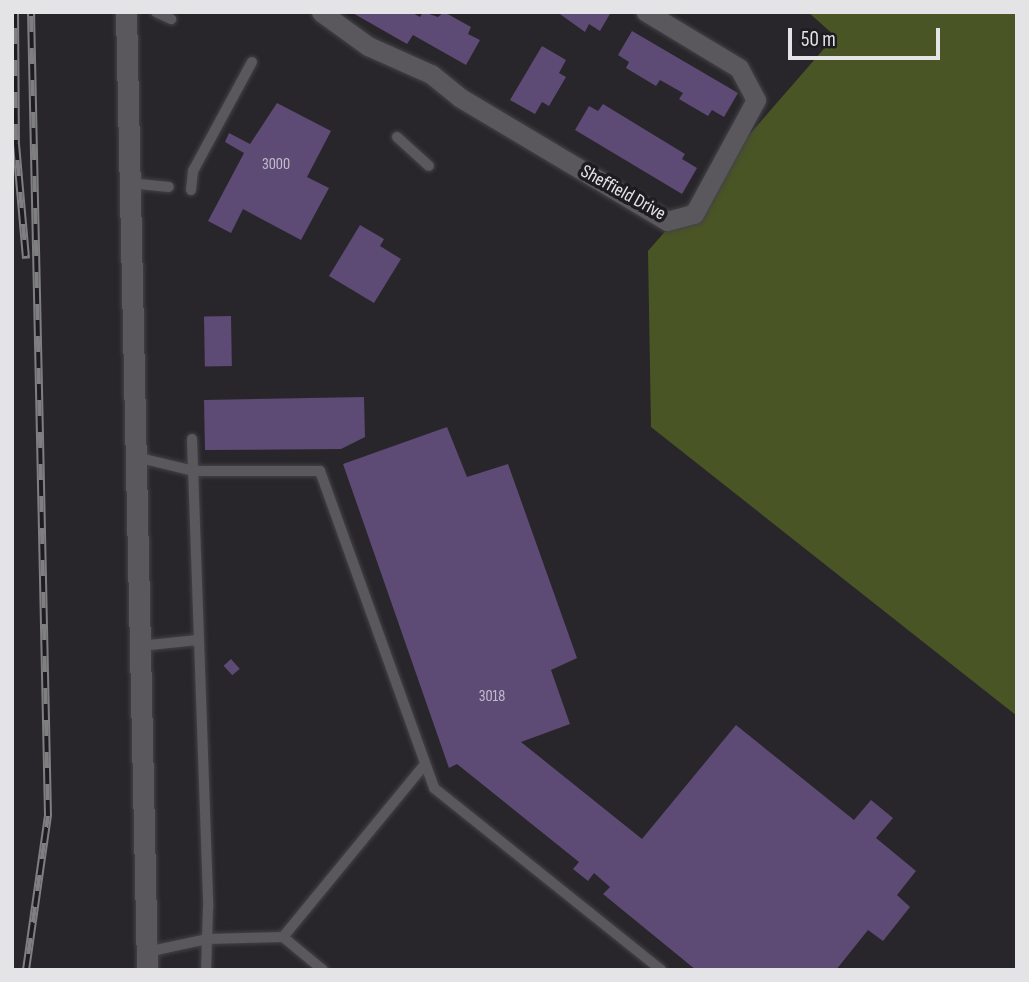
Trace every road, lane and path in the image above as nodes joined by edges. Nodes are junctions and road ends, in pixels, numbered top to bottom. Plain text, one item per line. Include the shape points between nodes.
1 (126, 12) edge
2 (156, 12) edge
3 (321, 12) edge
4 (646, 12) edge
5 (170, 19) dead end
6 (252, 62) dead end
7 (397, 137) dead end
8 (429, 166) dead end
9 (130, 183) junction
10 (169, 187) dead end
11 (191, 190) dead end
12 (192, 439) dead end
13 (136, 457) junction
14 (194, 471) junction
15 (198, 640) junction
16 (140, 646) junction
17 (425, 764) junction
18 (282, 937) junction
19 (207, 939) junction
20 (147, 961) edge
21 (206, 970) edge
22 (323, 970) edge
23 (661, 970) edge

1 - 9 main road
2 - 5 lane
3 - 4 street, Sheffield Drive via 368,46 431,74 459,97 667,221 694,214 755,100 739,68
6 - 11 lane via 192,171
7 - 8 lane
9 - 10 lane
9 - 13 main road
12 - 14 lane
13 - 14 lane
13 - 16 main road
14 - 15 lane
14 - 17 lane via 320,471
15 - 16 lane
15 - 19 lane
16 - 20 main road
17 - 18 lane
17 - 23 lane via 434,788
18 - 19 lane
18 - 22 lane
19 - 20 lane
19 - 21 lane

